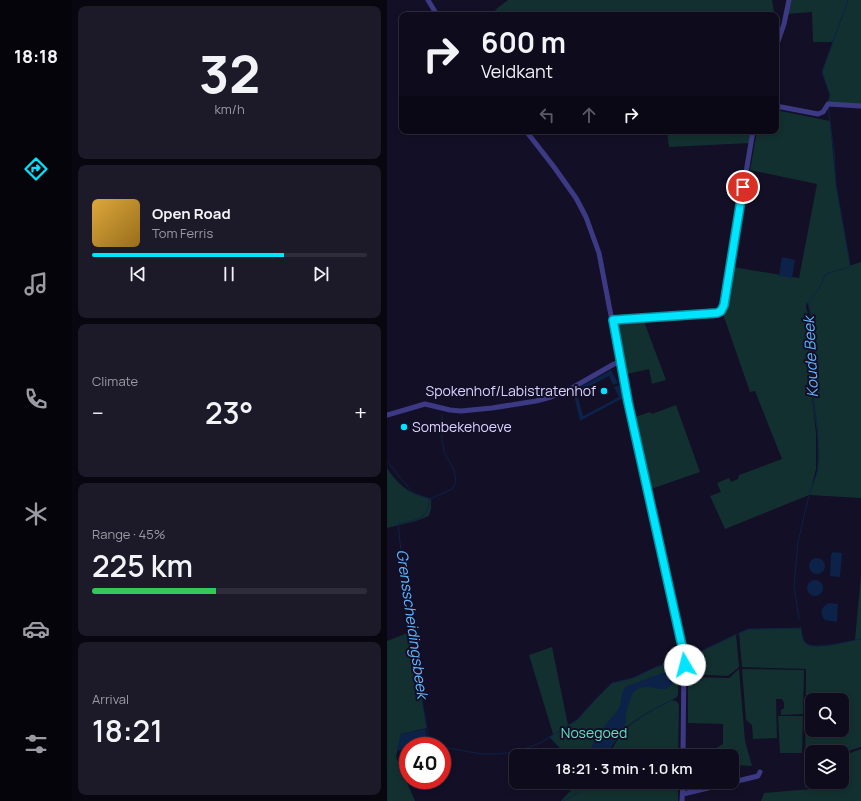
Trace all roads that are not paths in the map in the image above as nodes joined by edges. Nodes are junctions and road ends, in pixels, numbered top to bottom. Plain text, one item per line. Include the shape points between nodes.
1 (428, 0) edge
2 (789, 0) edge
3 (435, 12) edge
4 (779, 38) edge
5 (861, 106) edge
6 (779, 107) edge
7 (528, 134) edge
8 (752, 134) edge
9 (613, 320) junction
10 (620, 362) junction
11 (387, 415) edge
12 (683, 749) edge
13 (760, 772) dead end
14 (683, 789) edge
15 (683, 794) junction
16 (682, 801) edge

1 - 3 street
2 - 4 street
5 - 6 street via 828,104 823,112 818,114
7 - 9 street via 563,179 586,217 599,253
8 - 9 street via 723,309 717,313
9 - 10 street
10 - 11 street via 566,391 536,401 461,411 425,404
10 - 12 street via 684,655
13 - 15 street via 758,776
14 - 15 street
15 - 16 street

